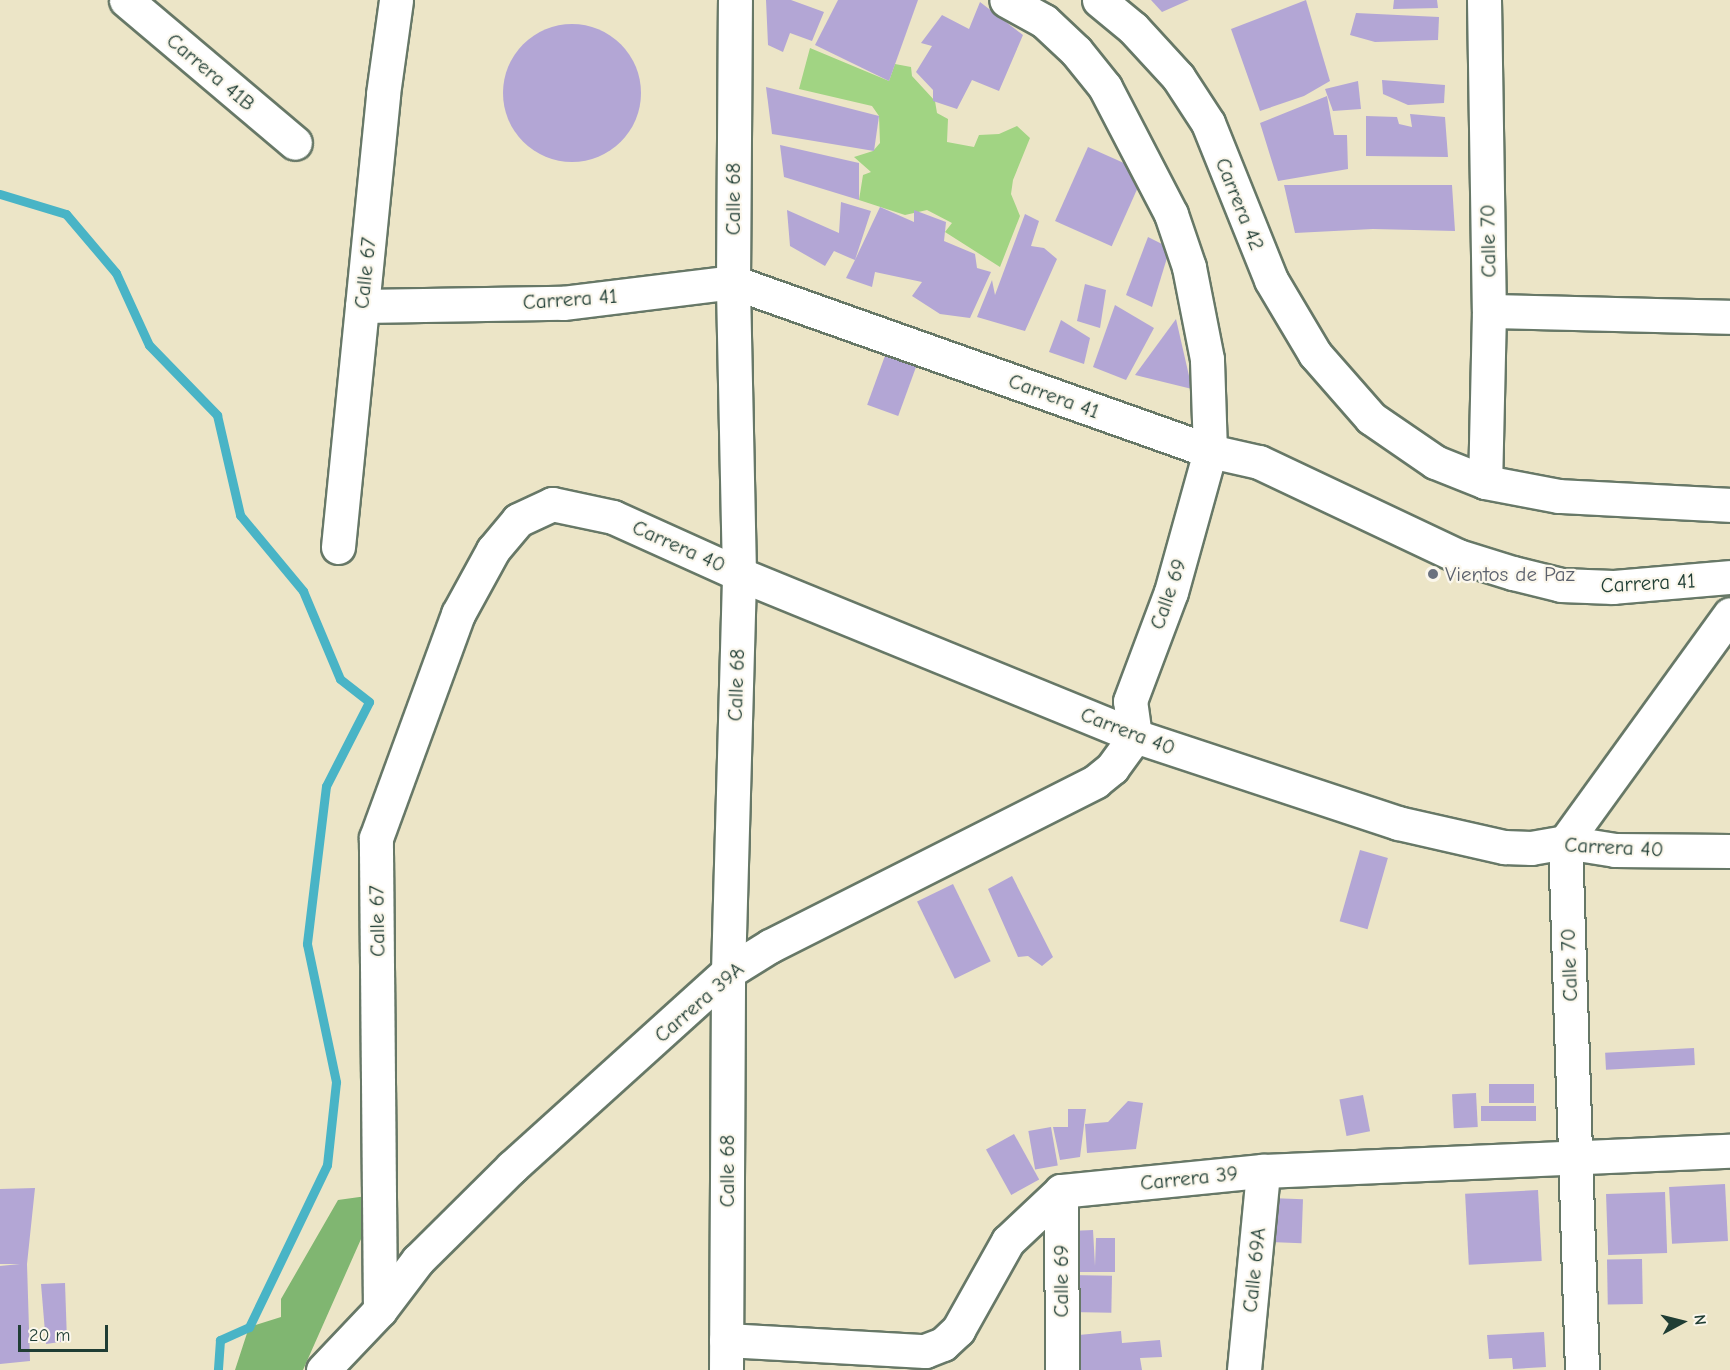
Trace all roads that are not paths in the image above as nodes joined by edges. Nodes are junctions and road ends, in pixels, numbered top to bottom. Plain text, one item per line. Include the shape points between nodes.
1 (126, 0) edge
2 (396, 0) edge
3 (1006, 0) edge
4 (1099, 0) edge
5 (1484, 0) edge
6 (732, 1) edge
7 (295, 143) dead end
8 (733, 282) junction
9 (362, 306) junction
10 (1489, 311) junction
11 (1730, 317) edge
12 (1210, 452) junction
13 (1485, 482) junction
14 (552, 504) joint
15 (1730, 505) edge
16 (338, 548) dead end
17 (739, 574) junction
18 (1730, 576) edge
19 (1730, 614) edge
20 (1135, 736) junction
21 (1565, 842) junction
22 (1730, 851) edge
23 (728, 972) junction
24 (1730, 1151) edge
25 (1576, 1158) junction
26 (1263, 1171) junction
27 (1061, 1191) junction
28 (380, 1310) junction
29 (726, 1355) edge
30 (324, 1370) edge
31 (1062, 1370) edge
32 (1244, 1370) edge
33 (1582, 1370) edge

1 - 7 street, Carrera 41B
2 - 9 street, Calle 67 via 382,94
3 - 12 street, Calle 69 via 1044,21 1077,51 1105,87 1171,214 1189,267 1207,359
4 - 13 street, Carrera 42 via 1133,28 1178,77 1208,123 1271,280 1315,354 1371,418 1435,462
5 - 10 street, Calle 70
6 - 8 street, Calle 68
8 - 9 street, Carrera 41 via 563,303
8 - 12 street, Carrera 41
8 - 17 street, Calle 68
9 - 16 street, Calle 67
10 - 11 street
10 - 13 street, Calle 70
12 - 18 street, Carrera 41 via 1258,462 1458,556 1561,585 1613,587
12 - 20 street, Calle 69 via 1171,592 1130,701
13 - 15 street via 1559,496
14 - 17 street, Carrera 40 via 613,517
14 - 28 street, Calle 67 via 518,520 493,550 458,614 376,838
17 - 20 street, Carrera 40
17 - 23 street, Calle 68
19 - 21 street
20 - 21 street, Carrera 40 via 1450,837 1531,848
20 - 23 street, Carrera 39A via 1112,768 1096,781 770,946
21 - 22 street, Carrera 40 via 1615,850
21 - 25 street, Calle 70
23 - 28 street, Carrera 39A via 512,1167 418,1260
23 - 29 street, Calle 68
24 - 25 street, Carrera 39
25 - 26 street, Carrera 39
25 - 33 street, Calle 70
26 - 27 street, Carrera 39
26 - 32 street, Calle 69A
27 - 29 street via 1008,1241 958,1330 943,1344 926,1351
27 - 31 street, Calle 69
28 - 30 street

